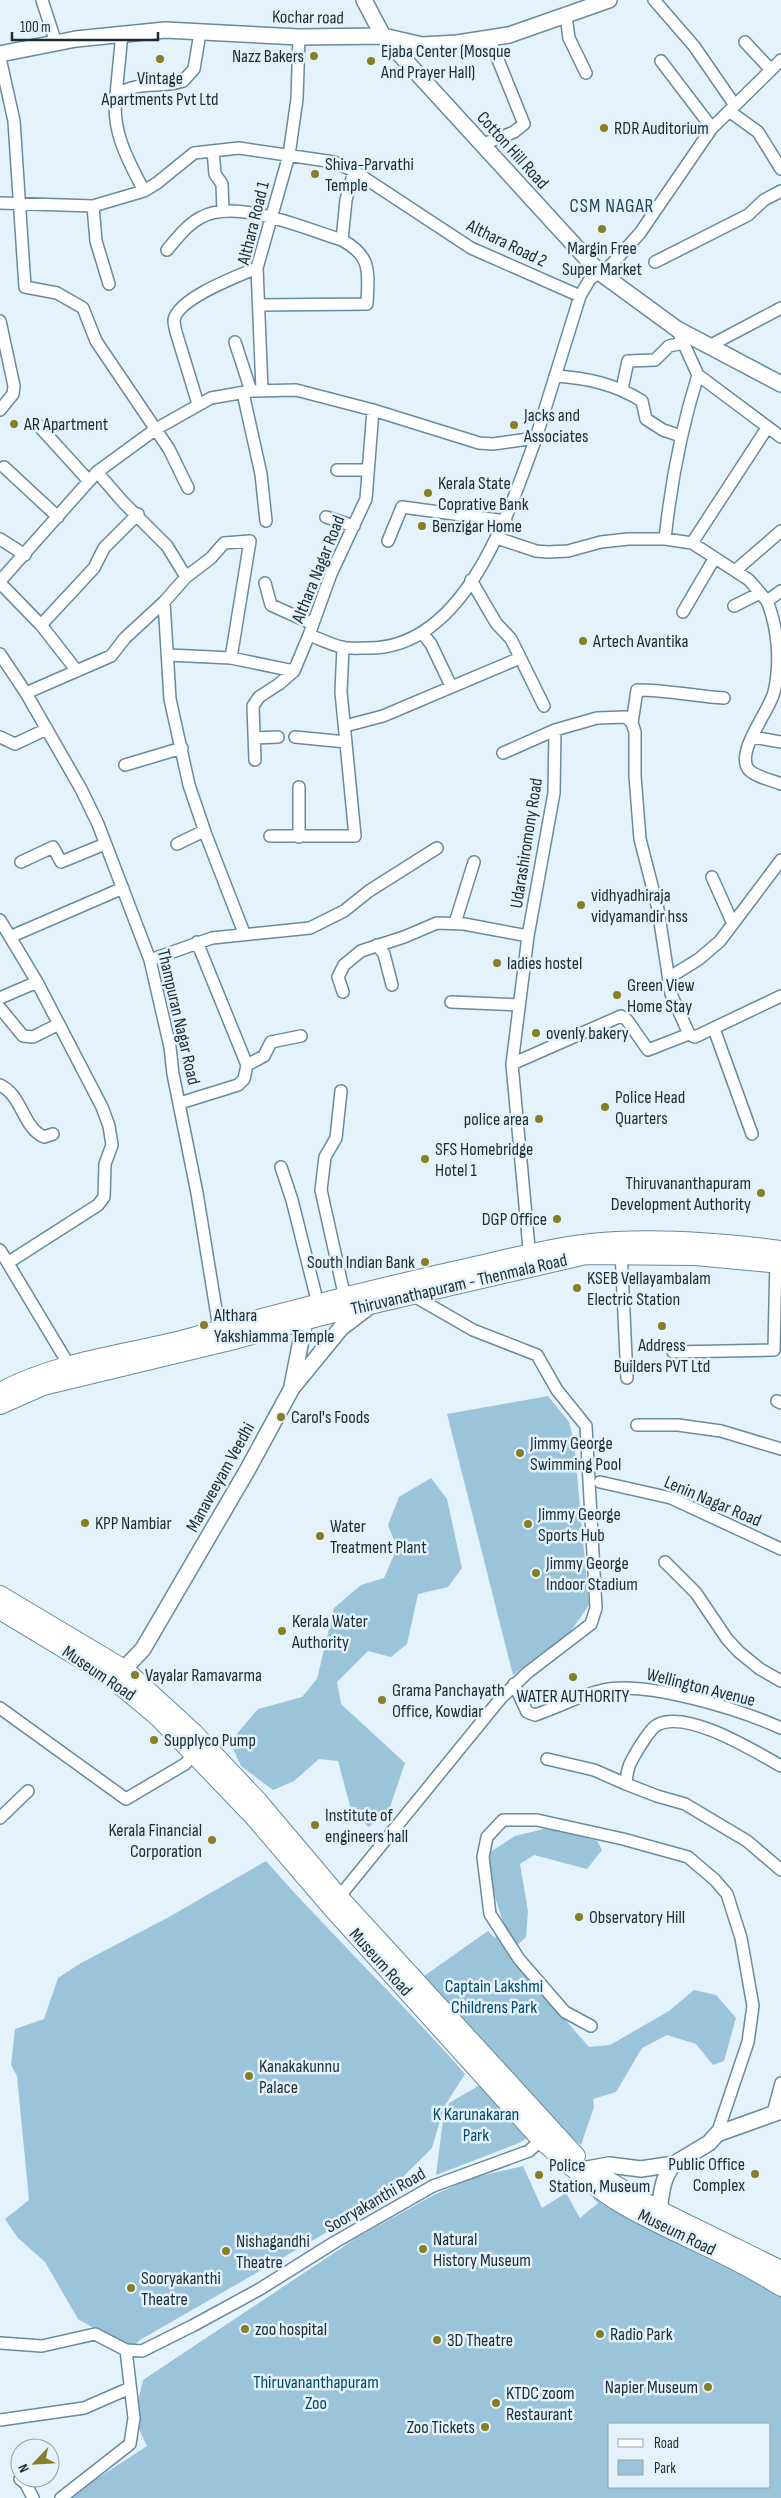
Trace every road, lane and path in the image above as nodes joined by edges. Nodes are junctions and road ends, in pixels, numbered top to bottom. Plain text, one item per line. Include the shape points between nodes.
1 (42, 0) edge
2 (364, 0) edge
3 (609, 0) edge
4 (654, 0) edge
5 (566, 16) junction
6 (122, 33) junction
7 (200, 33) junction
8 (383, 36) junction
9 (300, 37) junction
10 (490, 40) junction
11 (745, 42) dead end
12 (56, 43) junction
13 (0, 54) edge
14 (0, 58) edge
15 (661, 61) dead end
16 (777, 65) edge
17 (586, 73) dead end
18 (116, 95) junction
19 (732, 108) junction
20 (712, 128) junction
21 (482, 144) junction
22 (213, 152) junction
23 (289, 155) junction
24 (781, 169) edge
25 (354, 171) junction
26 (144, 191) junction
27 (781, 192) edge
28 (0, 203) edge
29 (20, 204) junction
30 (94, 206) junction
31 (223, 211) junction
32 (272, 218) junction
33 (342, 240) junction
34 (167, 250) dead end
35 (655, 262) dead end
36 (257, 268) junction
37 (599, 272) junction
38 (109, 284) dead end
39 (580, 296) junction
40 (259, 305) junction
41 (781, 308) edge
42 (0, 321) edge
43 (680, 336) junction
44 (235, 342) dead end
45 (711, 345) junction
46 (3, 352) edge
47 (698, 375) junction
48 (555, 376) junction
49 (779, 380) edge
50 (622, 389) junction
51 (252, 391) junction
52 (198, 404) junction
53 (0, 410) edge
54 (373, 410) junction
55 (39, 426) dead end
56 (767, 428) junction
57 (156, 429) junction
58 (681, 436) junction
59 (781, 437) edge
60 (536, 438) junction
61 (4, 467) dead end
62 (337, 470) dead end
63 (368, 470) junction
64 (98, 472) junction
65 (88, 480) junction
66 (188, 488) dead end
67 (138, 514) junction
68 (58, 517) junction
69 (326, 517) dead end
70 (266, 521) dead end
71 (506, 521) junction
72 (354, 526) junction
73 (781, 531) edge
74 (497, 538) junction
75 (665, 538) junction
76 (0, 539) edge
77 (388, 541) dead end
78 (692, 543) junction
79 (25, 555) junction
80 (714, 559) junction
81 (736, 570) junction
82 (186, 577) junction
83 (471, 580) junction
84 (0, 582) edge
85 (265, 583) dead end
86 (781, 591) edge
87 (764, 597) junction
88 (164, 602) junction
89 (734, 606) dead end
90 (683, 612) dead end
91 (41, 625) junction
92 (311, 630) junction
93 (422, 633) junction
94 (343, 647) junction
95 (0, 654) edge
96 (169, 655) junction
97 (231, 658) junction
98 (520, 658) junction
99 (77, 671) junction
100 (294, 671) junction
101 (451, 686) junction
102 (26, 693) junction
103 (777, 695) edge
104 (724, 698) dead end
105 (544, 706) dead end
106 (632, 723) junction
107 (345, 726) junction
108 (47, 729) junction
109 (555, 730) junction
110 (0, 737) edge
111 (278, 737) dead end
112 (295, 737) dead end
113 (753, 737) junction
114 (254, 738) junction
115 (346, 742) junction
116 (781, 742) edge
117 (182, 748) junction
118 (502, 753) dead end
119 (255, 760) dead end
120 (125, 765) dead end
121 (781, 784) edge
122 (300, 787) dead end
123 (204, 831) junction
124 (270, 836) dead end
125 (299, 837) junction
126 (106, 844) junction
127 (177, 844) dead end
128 (437, 848) dead end
129 (781, 860) edge
130 (21, 862) dead end
131 (474, 862) dead end
132 (712, 878) dead end
133 (123, 888) junction
134 (0, 920) edge
135 (455, 923) junction
136 (733, 924) junction
137 (244, 933) junction
138 (12, 936) junction
139 (528, 936) junction
140 (197, 942) junction
141 (377, 945) junction
142 (150, 960) junction
143 (670, 977) junction
144 (37, 982) junction
145 (392, 985) dead end
146 (343, 992) dead end
147 (781, 996) edge
148 (0, 998) edge
149 (451, 1002) dead end
150 (519, 1005) junction
151 (2, 1014) edge
152 (59, 1024) junction
153 (714, 1029) junction
154 (689, 1034) junction
155 (301, 1036) dead end
156 (512, 1064) junction
157 (247, 1065) junction
158 (0, 1085) edge
159 (341, 1091) dead end
160 (180, 1103) junction
161 (53, 1134) dead end
162 (752, 1134) dead end
163 (281, 1167) dead end
164 (621, 1248) junction
165 (0, 1250) edge
166 (779, 1257) edge
167 (530, 1261) junction
168 (9, 1262) junction
169 (414, 1296) junction
170 (345, 1298) junction
171 (372, 1304) junction
172 (309, 1310) junction
173 (220, 1336) junction
174 (673, 1352) dead end
175 (72, 1372) junction
176 (627, 1378) dead end
177 (292, 1388) junction
178 (1, 1392) edge
179 (637, 1425) dead end
180 (781, 1449) edge
181 (600, 1482) dead end
182 (781, 1549) edge
183 (664, 1562) dead end
184 (0, 1595) edge
185 (0, 1610) edge
186 (143, 1649) junction
187 (121, 1676) junction
188 (781, 1682) edge
189 (514, 1684) junction
190 (142, 1685) junction
191 (0, 1708) edge
192 (781, 1728) edge
193 (195, 1753) junction
194 (547, 1759) dead end
195 (781, 1766) edge
196 (626, 1784) junction
197 (28, 1791) dead end
198 (0, 1818) edge
199 (781, 1870) edge
200 (339, 1897) junction
201 (591, 2026) dead end
202 (781, 2083) edge
203 (777, 2112) edge
204 (716, 2134) junction
205 (541, 2140) junction
206 (674, 2164) junction
207 (582, 2167) junction
208 (659, 2210) junction
209 (781, 2270) edge
210 (781, 2287) edge
211 (0, 2344) edge
212 (126, 2350) junction
213 (130, 2388) junction
214 (0, 2420) edge
215 (61, 2498) edge

1 - 12 street
2 - 8 main road, Cotton Hill Road
3 - 5 main road, Kochar road
4 - 19 street via 694,46
5 - 10 main road, Kochar road
5 - 17 street via 569,38
6 - 7 main road, Kochar road via 165,30
6 - 12 main road, Kochar road
6 - 18 street
7 - 9 main road, Kochar road
7 - 18 street via 194,68 183,81 139,85
8 - 9 main road, Kochar road
8 - 10 main road, Kochar road via 422,45
8 - 21 main road, Cotton Hill Road
9 - 23 street, Althara Road 1 via 297,99
10 - 21 street via 524,124 514,132
11 - 16 street
12 - 13 main road, Kochar road
14 - 29 street via 14,121
15 - 20 street
16 - 19 street, Althara Nagar Road
18 - 26 street via 122,147
19 - 20 street, Althara Nagar Road
19 - 24 street via 758,132
20 - 37 street, Althara Nagar Road via 640,233 612,264
21 - 37 main road, Cotton Hill Road
22 - 23 street, Althara Road 2 via 239,148
22 - 26 street, Althara Road 2 via 194,154
22 - 31 street via 215,174 222,184
23 - 25 street, Althara Road 2 via 334,162
23 - 32 street, Althara Road 1
25 - 33 street via 346,200
25 - 39 street, Althara Road 2 via 464,244
26 - 30 street, Althara Road 2
27 - 35 street via 764,200 748,215
28 - 29 street, Althara Road 2
29 - 30 street, Althara Road 2
29 - 57 street via 25,287 57,292 83,308 96,341
30 - 38 street via 96,241
31 - 32 street
31 - 34 street via 196,220
32 - 33 street
32 - 36 street, Althara Road 1
33 - 40 street via 356,248 366,262 367,304
36 - 40 street, Althara Road 1
36 - 52 street via 190,300 176,315 176,332
37 - 39 street, Althara Nagar Road via 590,279
37 - 43 main road, Cotton Hill Road
39 - 48 street, Althara Nagar Road
40 - 51 street, Althara Road 1
41 - 45 street
42 - 46 street
43 - 45 main road, Cotton Hill Road
43 - 47 street
43 - 50 street via 654,360 628,361
44 - 51 street
45 - 49 main road, Cotton Hill Road
46 - 53 street via 14,386 13,394
47 - 56 street
47 - 58 street
48 - 50 street via 582,378
48 - 60 street, Althara Nagar Road
50 - 58 street via 642,401 646,420
51 - 52 street via 211,398
51 - 54 street via 296,390
51 - 70 street
52 - 57 street
54 - 60 street via 479,443
54 - 63 street, Althara Nagar Road
55 - 65 street
56 - 59 street
56 - 78 street
57 - 64 street
57 - 66 street
58 - 75 street via 670,485
60 - 71 street, Althara Nagar Road
61 - 68 street
62 - 63 street
63 - 72 street, Althara Nagar Road via 366,499
64 - 65 street
64 - 67 street via 123,502
65 - 68 street
67 - 82 street via 167,546
67 - 91 street via 104,548 94,568
68 - 79 street
69 - 72 street
71 - 74 street, Althara Nagar Road
71 - 77 street via 402,507
72 - 92 street, Althara Nagar Road via 331,574
73 - 81 street
74 - 75 street via 548,552 568,551 602,542
74 - 83 street, Althara Nagar Road
75 - 78 street
76 - 79 street
78 - 80 street
79 - 84 street
80 - 81 street
80 - 90 street
81 - 87 street
82 - 88 street
82 - 97 street via 211,558 224,543 250,541
83 - 93 street, Althara Nagar Road via 442,617
83 - 98 street
84 - 91 street
85 - 92 street via 271,605
86 - 87 street
87 - 89 street
87 - 103 street via 775,630 779,667
88 - 96 street
88 - 99 street via 125,638 111,656
91 - 99 street
92 - 94 street, Althara Nagar Road
92 - 100 street
93 - 94 street, Althara Nagar Road via 382,648
93 - 101 street via 431,644
94 - 107 street via 341,692
95 - 102 street, Thampuran Nagar Road
96 - 97 street
96 - 117 street via 170,699
97 - 100 street
98 - 101 street
98 - 105 street
99 - 102 street
100 - 114 street via 266,691 253,706
101 - 107 street via 383,716
102 - 108 street, Thampuran Nagar Road
103 - 113 street
104 - 106 street via 637,690
106 - 109 street via 626,717 597,718
106 - 143 street via 640,839 658,909
107 - 115 street
108 - 110 street via 15,744
108 - 126 street, Thampuran Nagar Road via 81,789
109 - 118 street
109 - 139 street, Udarashiromony Road via 554,793
111 - 114 street
112 - 115 street
113 - 116 street
113 - 121 street via 748,747 747,766 751,771
114 - 119 street
115 - 125 street via 355,836
117 - 120 street
117 - 123 street via 189,785
122 - 125 street
123 - 127 street
123 - 137 street
124 - 125 street
126 - 130 street via 61,862 53,847
126 - 133 street, Thampuran Nagar Road
128 - 137 street via 369,891 344,911 310,928
129 - 136 street
131 - 135 street
132 - 136 street
133 - 138 street
133 - 142 street, Thampuran Nagar Road
134 - 138 street
135 - 139 street
135 - 141 street via 437,923
136 - 143 street via 713,947
137 - 140 street
138 - 144 street
139 - 150 street, Udarashiromony Road
140 - 142 street
140 - 157 street
141 - 145 street via 384,954
141 - 146 street via 361,950 344,965 338,978
142 - 160 street, Thampuran Nagar Road
143 - 154 street via 671,994
144 - 148 street
144 - 152 street
147 - 153 street
149 - 150 street
150 - 156 street, Udarashiromony Road
151 - 152 street via 23,1036 33,1037
152 - 168 street via 109,1126 112,1145 105,1164 104,1197 98,1205
153 - 154 street via 695,1037
153 - 162 street
154 - 156 street via 648,1050 621,1016
155 - 157 street via 270,1042 264,1056
156 - 167 street, Udarashiromony Road
157 - 160 street via 244,1079 238,1085
158 - 161 street via 13,1094 35,1130 44,1137
159 - 170 street via 336,1138 325,1157 322,1190
160 - 173 street, Thampuran Nagar Road
163 - 172 street via 295,1209
164 - 166 main road via 717,1244
164 - 167 main road via 564,1246
164 - 176 street
165 - 168 street
166 - 174 street via 774,1350
167 - 169 main road, Thiruvanathapuram - Thenmala Road
167 - 170 main road
168 - 175 street
169 - 171 main road, Thiruvanathapuram - Thenmala Road
169 - 189 street via 473,1330 537,1355 557,1390 586,1426 596,1608 591,1624
170 - 172 main road
171 - 172 main road, Thiruvanathapuram - Thenmala Road
171 - 177 main road, Manaveeyam Veedhi via 341,1328
172 - 173 main road
172 - 177 main road
173 - 175 main road via 147,1349
175 - 178 main road via 41,1373
177 - 186 main road, Manaveeyam Veedhi
179 - 180 street via 721,1431
181 - 182 street, Lenin Nagar Road via 671,1498
183 - 188 street via 696,1593 739,1652
184 - 187 main road, Museum Road
185 - 187 main road, Museum Road
186 - 187 main road, Manaveeyam Veedhi
186 - 190 main road
187 - 190 main road, Museum Road
187 - 193 main road, Museum Road via 144,1704
189 - 192 street, Wellington Avenue via 527,1712 535,1716 603,1690 634,1688 716,1706
189 - 200 street
190 - 200 main road, Museum Road via 222,1761
191 - 193 street via 126,1799 185,1764
193 - 205 main road, Museum Road
194 - 196 street via 594,1770
195 - 196 street via 713,1732 689,1723 671,1721 656,1726 646,1737 627,1766
196 - 199 street via 686,1804 747,1841
197 - 198 street
200 - 207 main road, Museum Road
201 - 204 street via 565,2012 519,1959 490,1914 483,1857 487,1837 503,1820 537,1820 623,1838 688,1857 727,1894 741,1938 753,2006 748,2042
202 - 203 street
203 - 204 main road
204 - 206 main road via 709,2143
204 - 207 main road via 705,2135 672,2153 650,2159 610,2156
205 - 207 main road, Museum Road
205 - 212 street, Sooryakanthi Road via 529,2151 433,2186 194,2325 142,2351
206 - 207 main road via 641,2169 609,2165
206 - 208 main road via 662,2186
207 - 208 main road, Museum Road
207 - 210 main road, Museum Road via 626,2207 733,2259
208 - 209 main road, Museum Road
211 - 212 street via 42,2346 95,2334
212 - 213 street
213 - 214 street via 84,2408
213 - 215 street via 134,2418 130,2444

